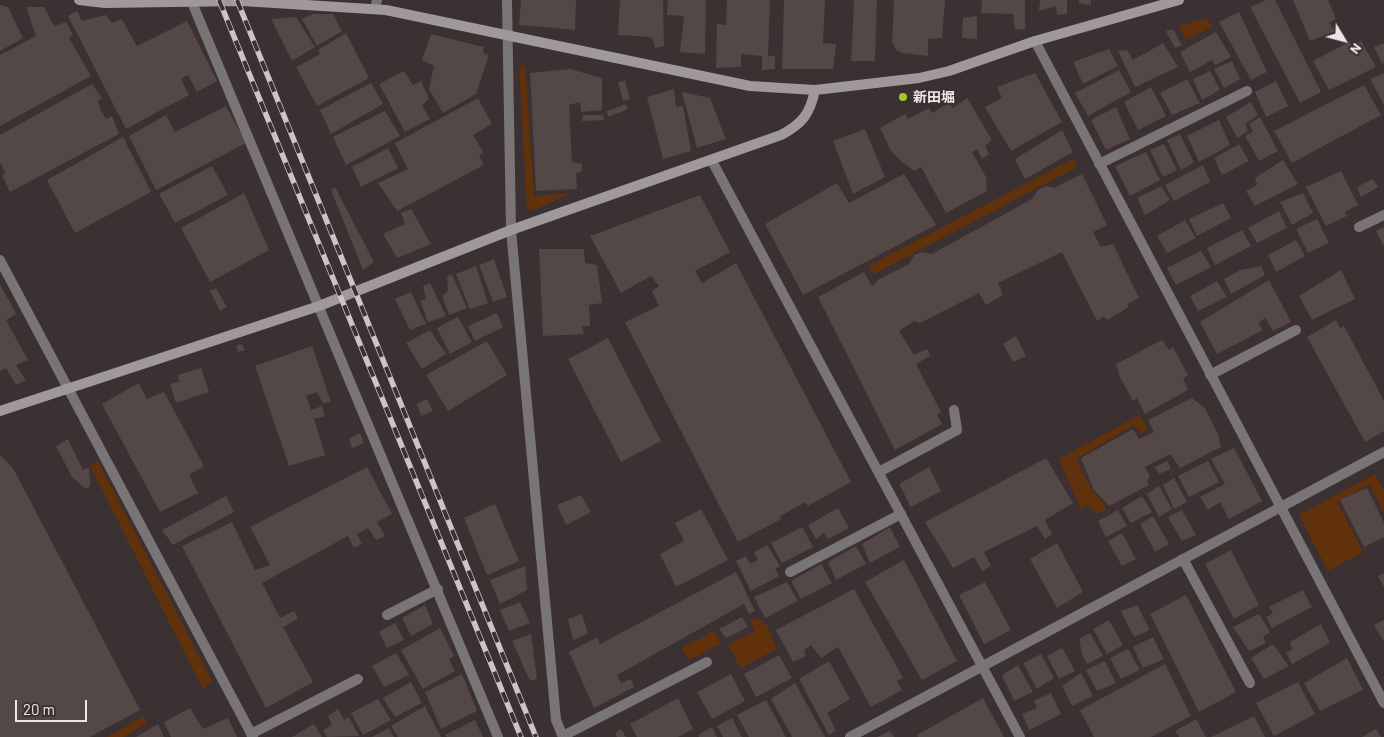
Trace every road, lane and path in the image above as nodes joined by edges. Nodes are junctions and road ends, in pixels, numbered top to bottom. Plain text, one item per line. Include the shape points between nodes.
1 (79, 0) edge
2 (242, 0) edge
3 (507, 0) edge
4 (1179, 0) edge
5 (192, 1) edge
6 (376, 4) edge
7 (506, 34) junction
8 (1035, 41) junction
9 (815, 90) junction
10 (1247, 91) dead end
11 (712, 161) junction
12 (1099, 164) junction
13 (1384, 215) edge
14 (1359, 227) dead end
15 (511, 230) junction
16 (0, 260) edge
17 (319, 306) junction
18 (1296, 330) dead end
19 (1210, 375) junction
20 (68, 387) junction
21 (954, 410) dead end
22 (0, 411) edge
23 (1384, 452) edge
24 (879, 472) junction
25 (1279, 508) junction
26 (901, 514) junction
27 (1183, 559) junction
28 (790, 572) dead end
29 (438, 589) junction
30 (387, 615) dead end
31 (707, 662) dead end
32 (983, 665) junction
33 (358, 679) dead end
34 (1250, 683) dead end
35 (1384, 703) edge
36 (252, 735) edge
37 (498, 737) edge
38 (563, 737) edge
39 (850, 737) edge
40 (1020, 737) edge

1 - 5 street via 105,3
2 - 5 street
2 - 6 street
3 - 7 street
4 - 8 street
5 - 17 street
6 - 7 street
7 - 9 street via 750,86
7 - 15 street
8 - 9 street via 919,78
8 - 12 street
9 - 11 street via 812,107 792,129
10 - 12 street
11 - 15 street
11 - 24 street
12 - 19 street
13 - 14 street
15 - 17 street
15 - 38 street via 556,720
16 - 20 street
17 - 20 street
17 - 29 street
18 - 19 street
19 - 25 street
20 - 22 street
20 - 36 street
21 - 24 street via 957,430
23 - 25 street
24 - 26 street
25 - 27 street
25 - 35 street
26 - 28 street
26 - 32 street
27 - 32 street
27 - 34 street
29 - 30 street
29 - 37 street
31 - 38 street
32 - 39 street
32 - 40 street
33 - 36 street

